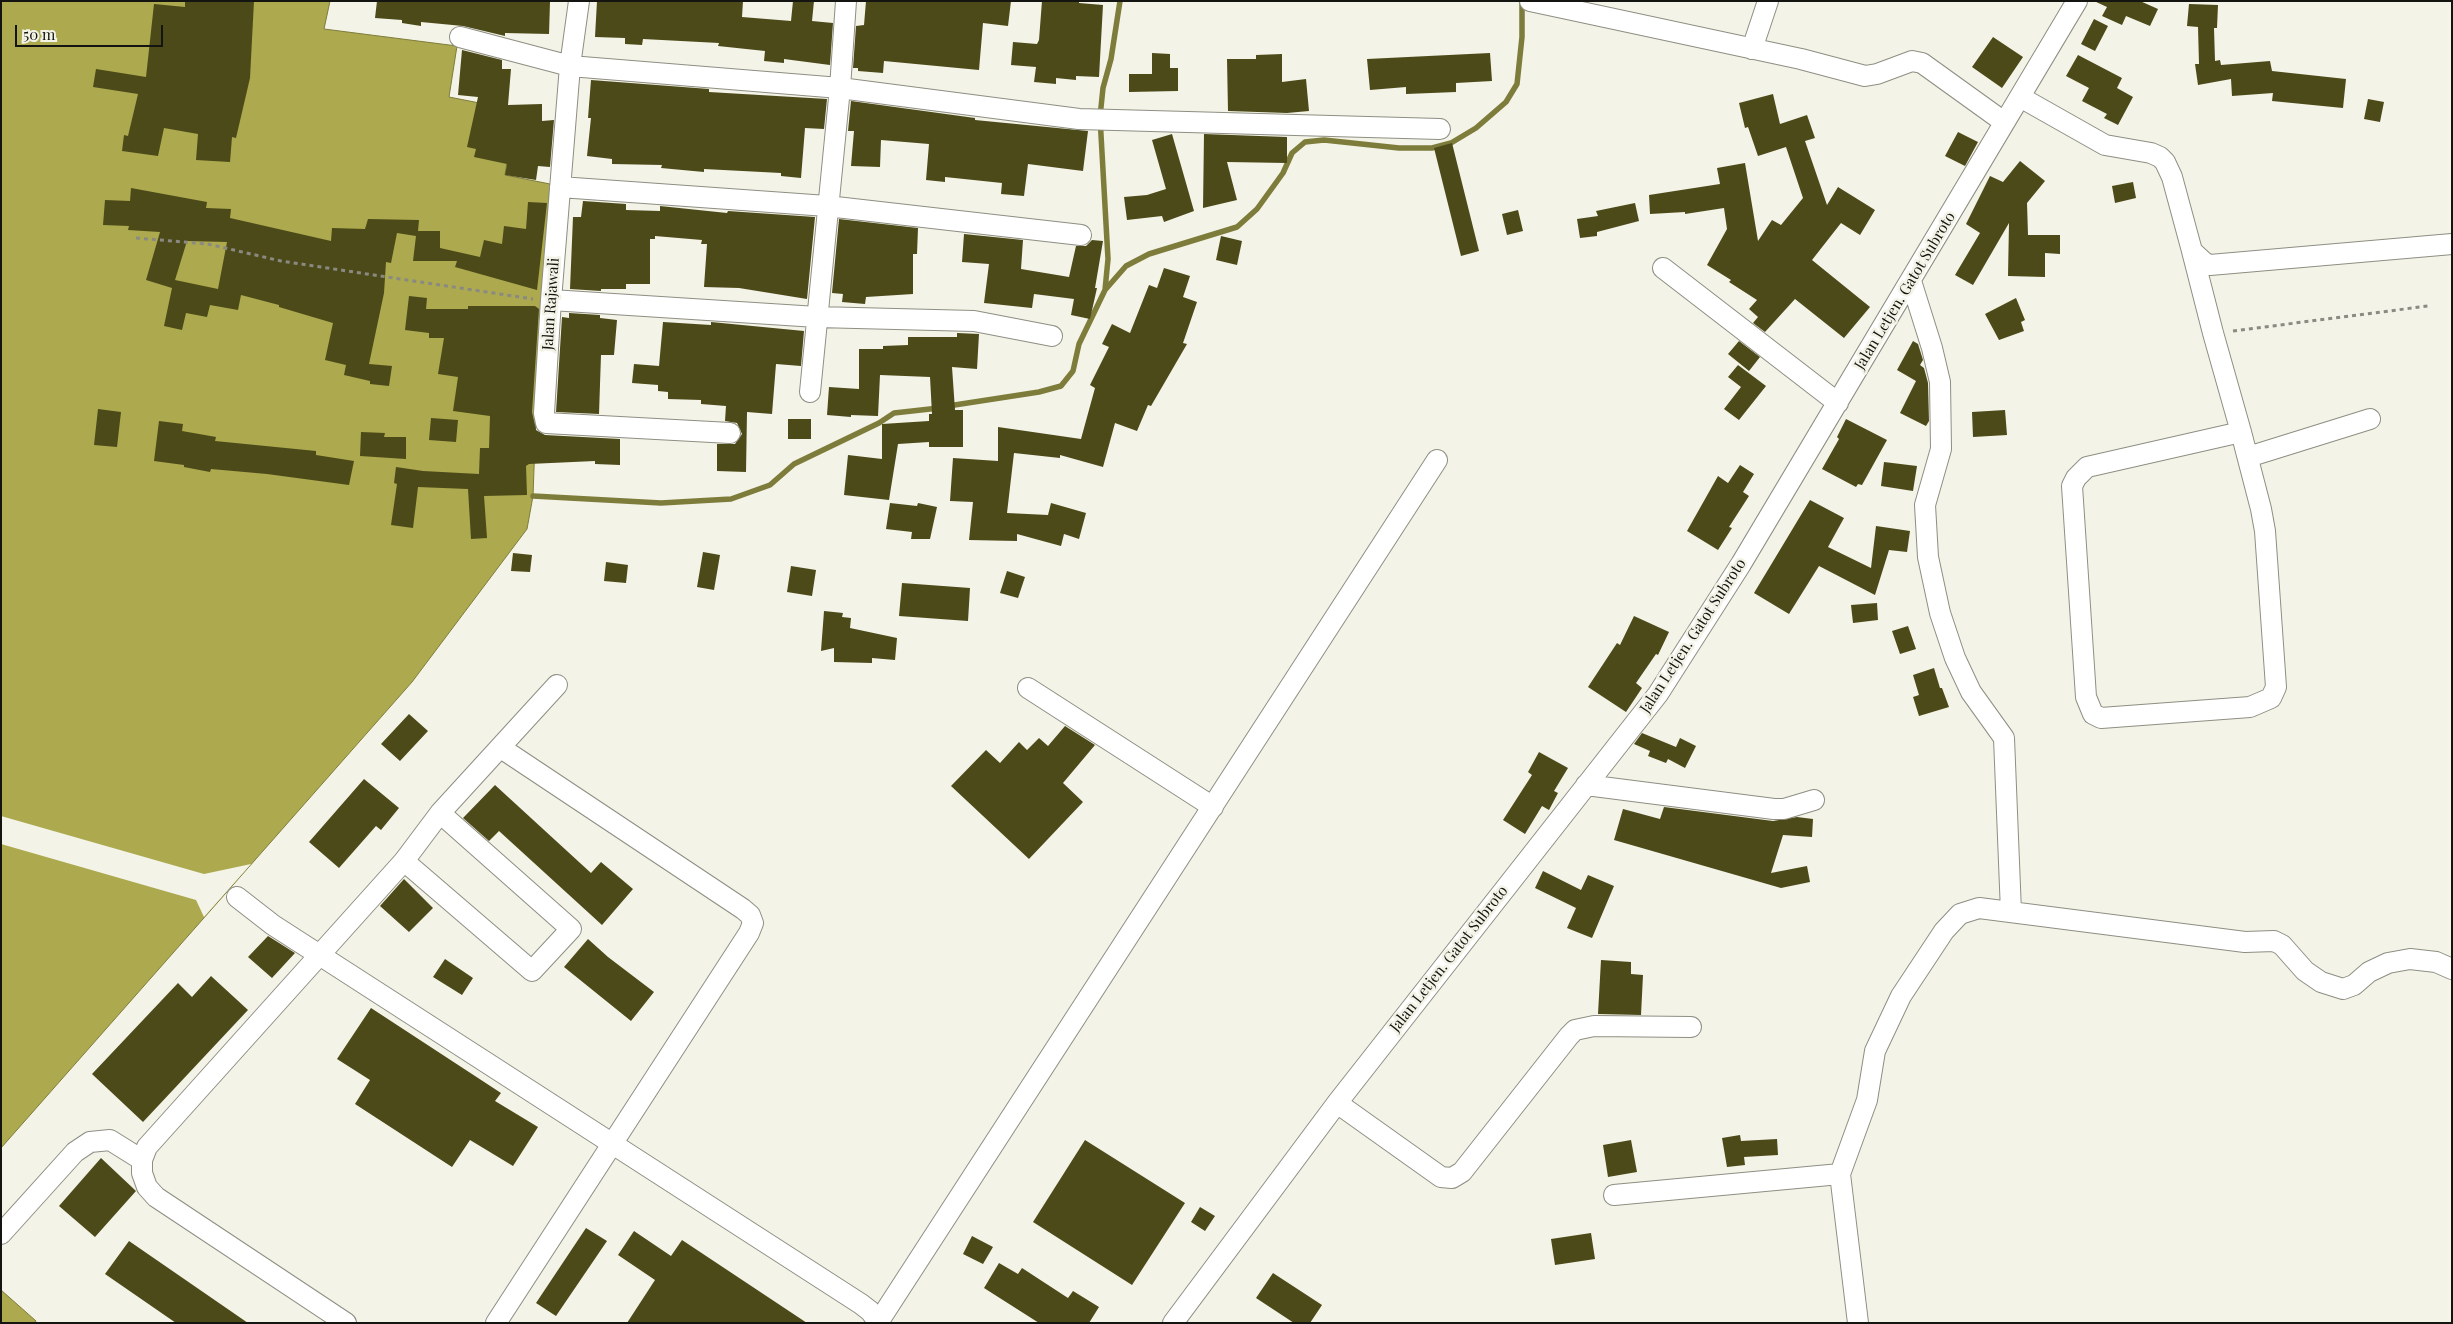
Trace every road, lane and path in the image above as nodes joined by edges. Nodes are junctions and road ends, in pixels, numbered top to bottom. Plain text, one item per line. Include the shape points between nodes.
1 (579, 1) edge
2 (846, 1) edge
3 (1768, 1) edge
4 (2077, 1) edge
5 (1535, 2) edge
6 (460, 37) dead end
7 (1752, 49) junction
8 (570, 66) junction
9 (840, 88) junction
10 (2020, 97) junction
11 (2004, 122) junction
12 (1440, 129) dead end
13 (560, 187) junction
14 (827, 206) junction
15 (1082, 235) dead end
16 (136, 238) dead end
17 (2452, 244) edge
18 (2192, 251) junction
19 (1663, 268) dead end
20 (1912, 281) junction
21 (546, 300) junction
22 (2428, 306) dead end
23 (817, 317) junction
24 (2213, 333) junction
25 (1052, 336) dead end
26 (810, 392) dead end
27 (1838, 403) junction
28 (2370, 419) dead end
29 (2241, 432) junction
30 (730, 433) dead end
31 (2248, 457) junction
32 (1437, 460) dead end
33 (557, 685) dead end
34 (1028, 688) dead end
35 (501, 748) junction
36 (1586, 785) junction
37 (1814, 800) dead end
38 (1213, 807) junction
39 (440, 814) junction
40 (404, 860) junction
41 (237, 897) dead end
42 (2011, 912) junction
43 (319, 954) junction
44 (2452, 968) edge
45 (1691, 1028) dead end
46 (1337, 1103) junction
47 (613, 1144) junction
48 (142, 1160) junction
49 (1840, 1174) junction
50 (1614, 1195) dead end
51 (1, 1234) edge
52 (879, 1322) edge
53 (346, 1323) edge
54 (496, 1323) edge
55 (1173, 1323) edge
56 (1858, 1323) edge

1 - 8 street, Jalan Rajawali
2 - 9 street
3 - 7 street
4 - 10 street, Jalan Letjen. Gatot Subroto
5 - 7 street
6 - 8 street
7 - 11 street via 1864,76 1912,61 1922,63
8 - 9 street
8 - 13 street, Jalan Rajawali
9 - 12 street via 1079,119
9 - 14 street
10 - 11 street, Jalan Letjen. Gatot Subroto
10 - 18 street via 2105,145 2160,157 2172,177
11 - 20 street, Jalan Letjen. Gatot Subroto
13 - 14 street
13 - 21 street, Jalan Rajawali
14 - 15 street
14 - 23 street
16 - 21 path via 208,244 281,261
17 - 18 street via 2210,264
18 - 24 street
19 - 27 street
20 - 27 street, Jalan Letjen. Gatot Subroto
20 - 42 street via 1940,382 1941,449 1925,505 1928,557 1940,613 1955,658 1971,692 2004,738
21 - 23 street
21 - 30 street, Jalan Rajawali via 546,423
22 - 24 path
23 - 25 street via 974,321
23 - 26 street
24 - 29 street
27 - 36 street, Jalan Letjen. Gatot Subroto via 1658,694
28 - 31 street
29 - 31 street
29 - 31 street via 2094,465 2081,471 2076,478 2072,486 2086,697 2093,714 2101,718 2250,708 2271,698 2276,687 2265,531
32 - 38 street
33 - 35 street
34 - 38 street
35 - 39 street
35 - 47 street via 743,909 750,914 753,923
36 - 37 street via 1774,809
36 - 46 street, Jalan Letjen. Gatot Subroto
38 - 52 street
39 - 40 street
39 - 40 street via 571,929 532,971
40 - 43 street
41 - 43 street
42 - 44 street via 2245,942 2274,941 2320,982 2343,989 2388,963 2410,959 2436,962
42 - 49 street via 1979,908 1960,914 1944,931 1901,996 1875,1051 1867,1100
43 - 47 street
43 - 48 street via 147,1147
45 - 46 street via 1594,1026 1575,1030 1462,1172 1452,1178 1441,1177
46 - 55 street, Jalan Letjen. Gatot Subroto
47 - 52 street via 861,1304
47 - 54 street
48 - 51 street via 110,1140 90,1142 75,1152
48 - 53 street via 147,1187 156,1197
49 - 50 street
49 - 56 street

